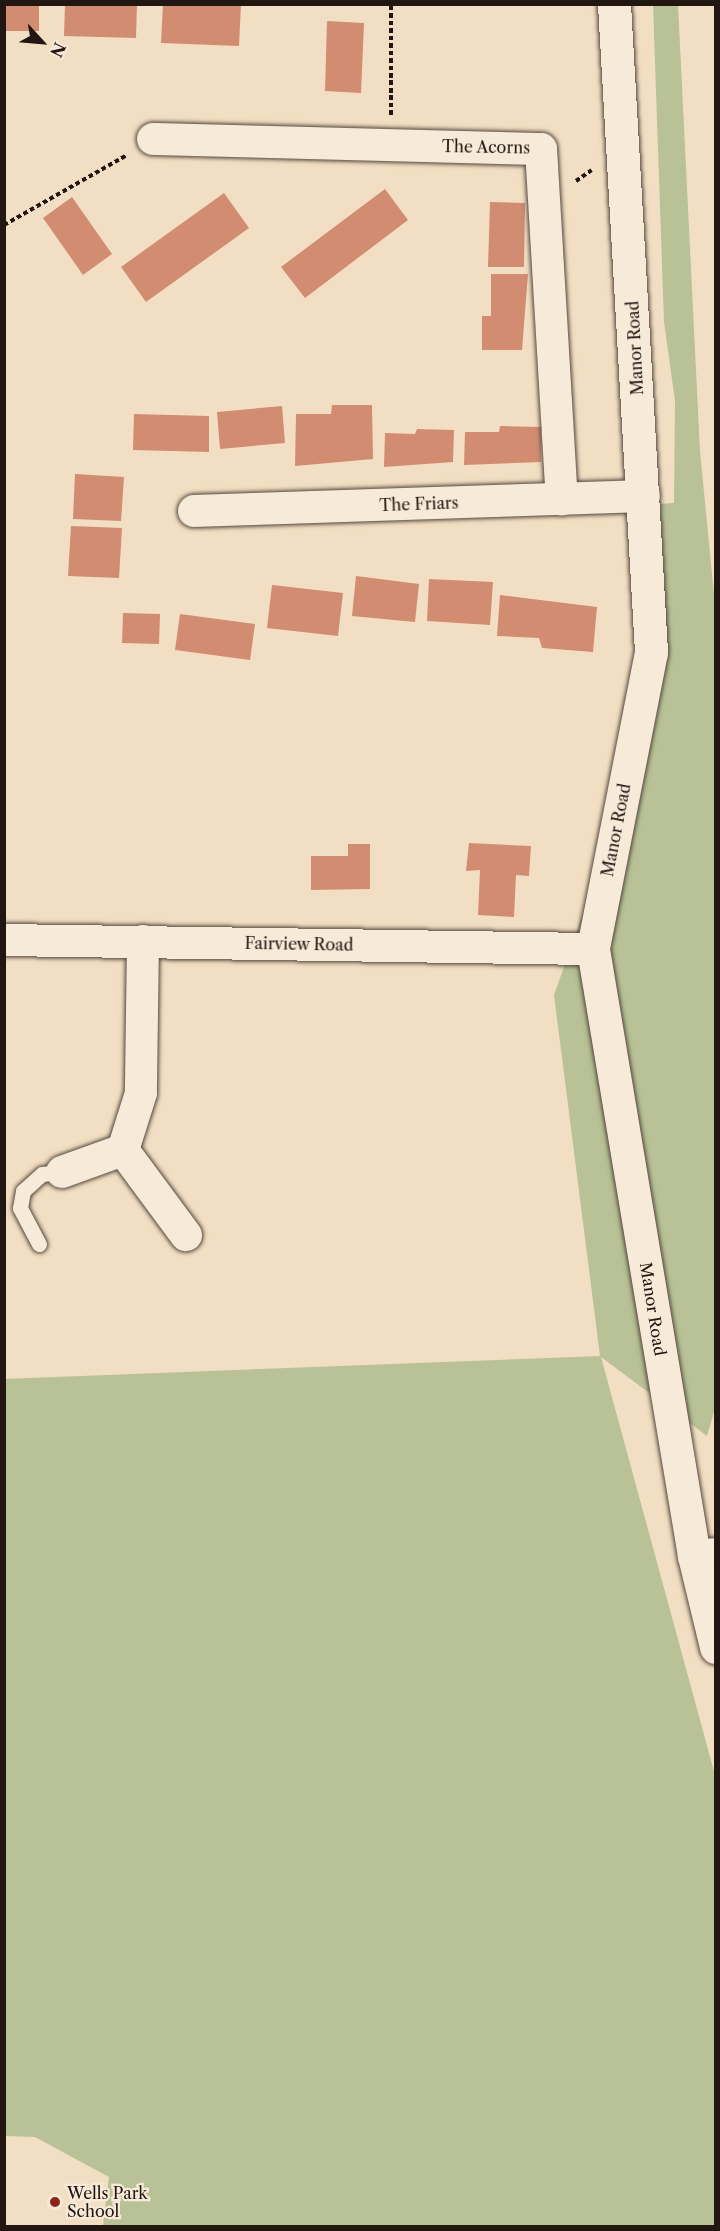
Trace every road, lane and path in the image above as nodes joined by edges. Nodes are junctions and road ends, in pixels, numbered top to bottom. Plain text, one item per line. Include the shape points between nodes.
1 (392, 4) edge
2 (614, 4) edge
3 (153, 139) joint
4 (391, 145) junction
5 (623, 150) junction
6 (544, 202) junction
7 (4, 225) edge
8 (644, 496) junction
9 (562, 499) junction
10 (194, 511) dead end
11 (4, 940) edge
12 (143, 942) junction
13 (593, 949) junction
14 (123, 1150) junction
15 (62, 1172) joint
16 (186, 1234) dead end
17 (39, 1244) dead end
18 (705, 1555) edge
19 (716, 1647) edge

1 - 4 path
2 - 5 main road, Manor Road
3 - 4 street, The Acorns
3 - 7 path
4 - 6 street, The Acorns via 541,148
5 - 6 path
5 - 8 main road, Manor Road
6 - 9 street, The Acorns
8 - 9 street, The Friars
8 - 13 main road, Manor Road via 651,652
9 - 10 street, The Friars
11 - 12 street, Fairview Road
12 - 13 street, Fairview Road
12 - 14 street via 141,1093
13 - 18 main road, Manor Road
14 - 15 street
14 - 16 street
15 - 17 lane via 42,1174 23,1191 20,1208
18 - 19 main road, Manor Road

